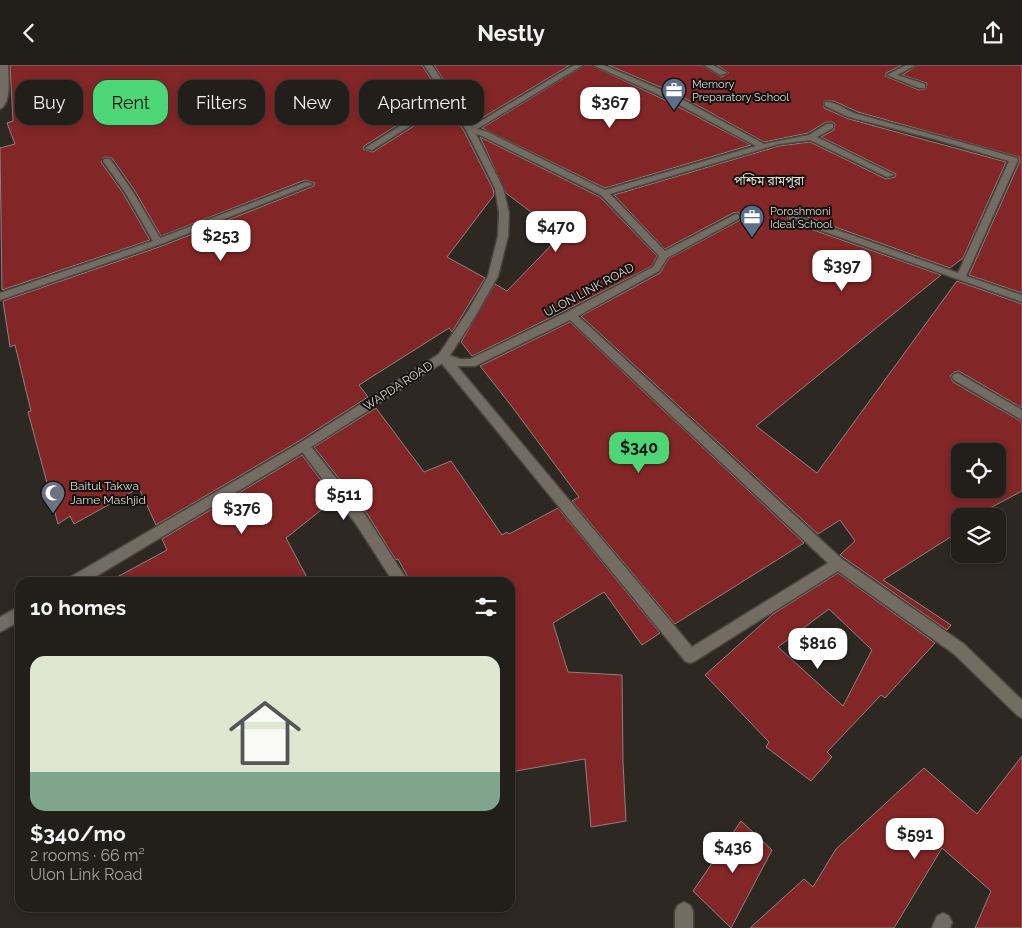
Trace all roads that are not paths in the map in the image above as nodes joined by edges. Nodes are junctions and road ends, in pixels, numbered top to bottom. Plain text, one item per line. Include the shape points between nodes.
1 (4, 65) edge
2 (428, 65) edge
3 (579, 65) edge
4 (597, 65) edge
5 (708, 65) edge
6 (912, 65) edge
7 (723, 73) dead end
8 (437, 80) edge
9 (2, 87) edge
10 (922, 87) dead end
11 (828, 104) dead end
12 (0, 107) edge
13 (405, 125) edge
14 (467, 125) edge
15 (830, 126) dead end
16 (470, 130) junction
17 (811, 137) junction
18 (762, 147) junction
19 (368, 148) dead end
20 (108, 161) dead end
21 (890, 175) dead end
22 (309, 184) dead end
23 (604, 193) junction
24 (737, 217) dead end
25 (792, 217) dead end
26 (158, 242) junction
27 (664, 256) junction
28 (961, 276) junction
29 (0, 297) edge
30 (1022, 299) edge
31 (571, 315) junction
32 (443, 357) junction
33 (958, 377) dead end
34 (1022, 416) edge
35 (304, 446) junction
36 (838, 564) junction
37 (82, 577) edge
38 (398, 577) edge
39 (15, 616) edge
40 (0, 625) edge
41 (1022, 710) edge

1 - 9 street
2 - 8 street, WAPDA ROAD
3 - 16 street
4 - 18 street via 639,82
5 - 7 street
6 - 10 street via 891,75
9 - 12 street via 4,97
11 - 28 street via 852,115 1014,160
13 - 19 street
14 - 16 street, WAPDA ROAD
15 - 17 street
16 - 23 street via 485,134
16 - 32 street, WAPDA ROAD via 498,188 504,213 503,236 493,276
17 - 18 street
17 - 21 street
18 - 23 street
20 - 26 street
22 - 26 street
23 - 27 street
24 - 27 street, ULON LINK ROAD
25 - 28 street
26 - 29 street
27 - 31 street, ULON LINK ROAD via 656,269
28 - 30 street
31 - 32 street, ULON LINK ROAD via 471,363 459,363
31 - 36 street
32 - 35 street, WAPDA ROAD
32 - 36 street via 690,656
33 - 34 street
35 - 37 street, WAPDA ROAD
35 - 38 street via 361,520
36 - 41 street via 959,649
39 - 40 street

